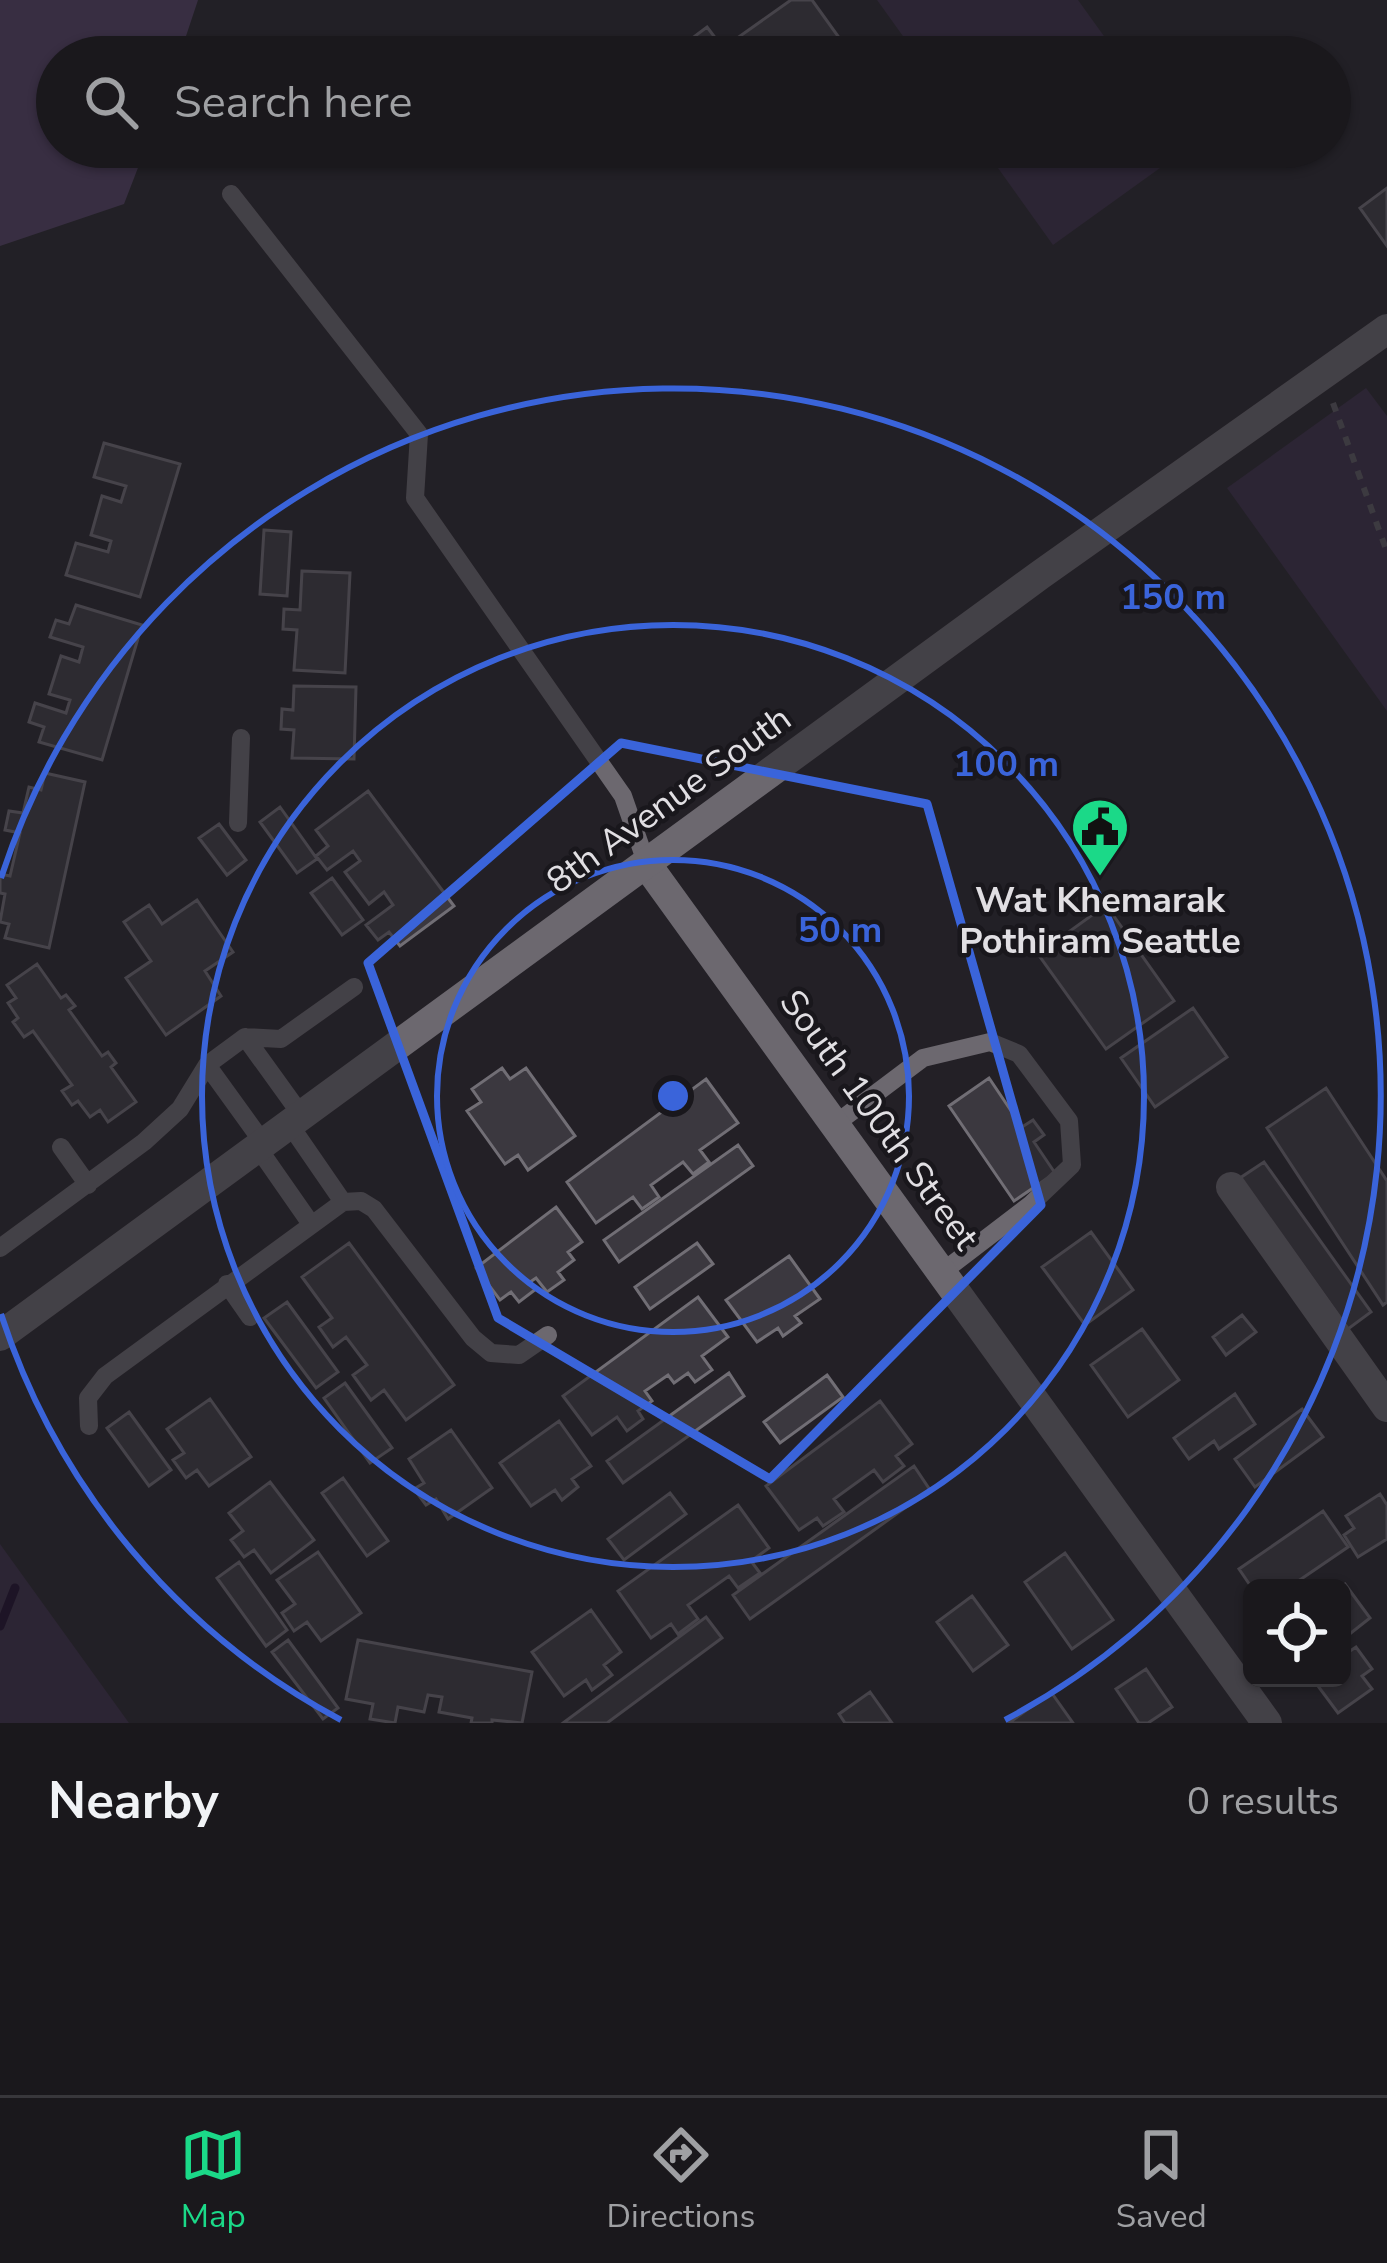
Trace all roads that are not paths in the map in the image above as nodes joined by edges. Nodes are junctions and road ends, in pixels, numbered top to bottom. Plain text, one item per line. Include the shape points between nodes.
1 (231, 194) dead end
2 (1387, 329) edge
3 (241, 738) dead end
4 (238, 823) dead end
5 (647, 865) junction
6 (354, 987) dead end
7 (245, 1037) junction
8 (206, 1065) junction
9 (834, 1125) junction
10 (278, 1133) junction
11 (62, 1147) dead end
12 (88, 1185) junction
13 (1231, 1186) dead end
14 (343, 1202) junction
15 (311, 1224) junction
16 (0, 1248) edge
17 (941, 1273) junction
18 (227, 1284) junction
19 (250, 1317) dead end
20 (548, 1335) dead end
21 (0, 1336) edge
22 (1387, 1407) edge
23 (88, 1426) dead end
24 (1267, 1723) edge

1 - 5 lane, South 100th Street via 419,434 415,498 623,796
2 - 5 street, 8th Avenue South
3 - 4 lane
5 - 9 street, South 100th Street
5 - 10 street, 8th Avenue South
6 - 7 lane via 281,1039
7 - 8 lane
7 - 10 lane
8 - 10 lane
8 - 12 lane via 181,1109
9 - 17 street, South 100th Street
9 - 17 lane via 923,1058 990,1042 1019,1054 1069,1121 1072,1165
10 - 14 lane
10 - 15 lane
10 - 21 street, 8th Avenue South
11 - 12 lane
12 - 16 lane
13 - 22 street
14 - 15 lane
14 - 20 lane via 374,1209 491,1353 519,1355
15 - 18 lane
17 - 24 street, South 100th Street
18 - 19 lane
18 - 23 lane via 105,1376 88,1398

